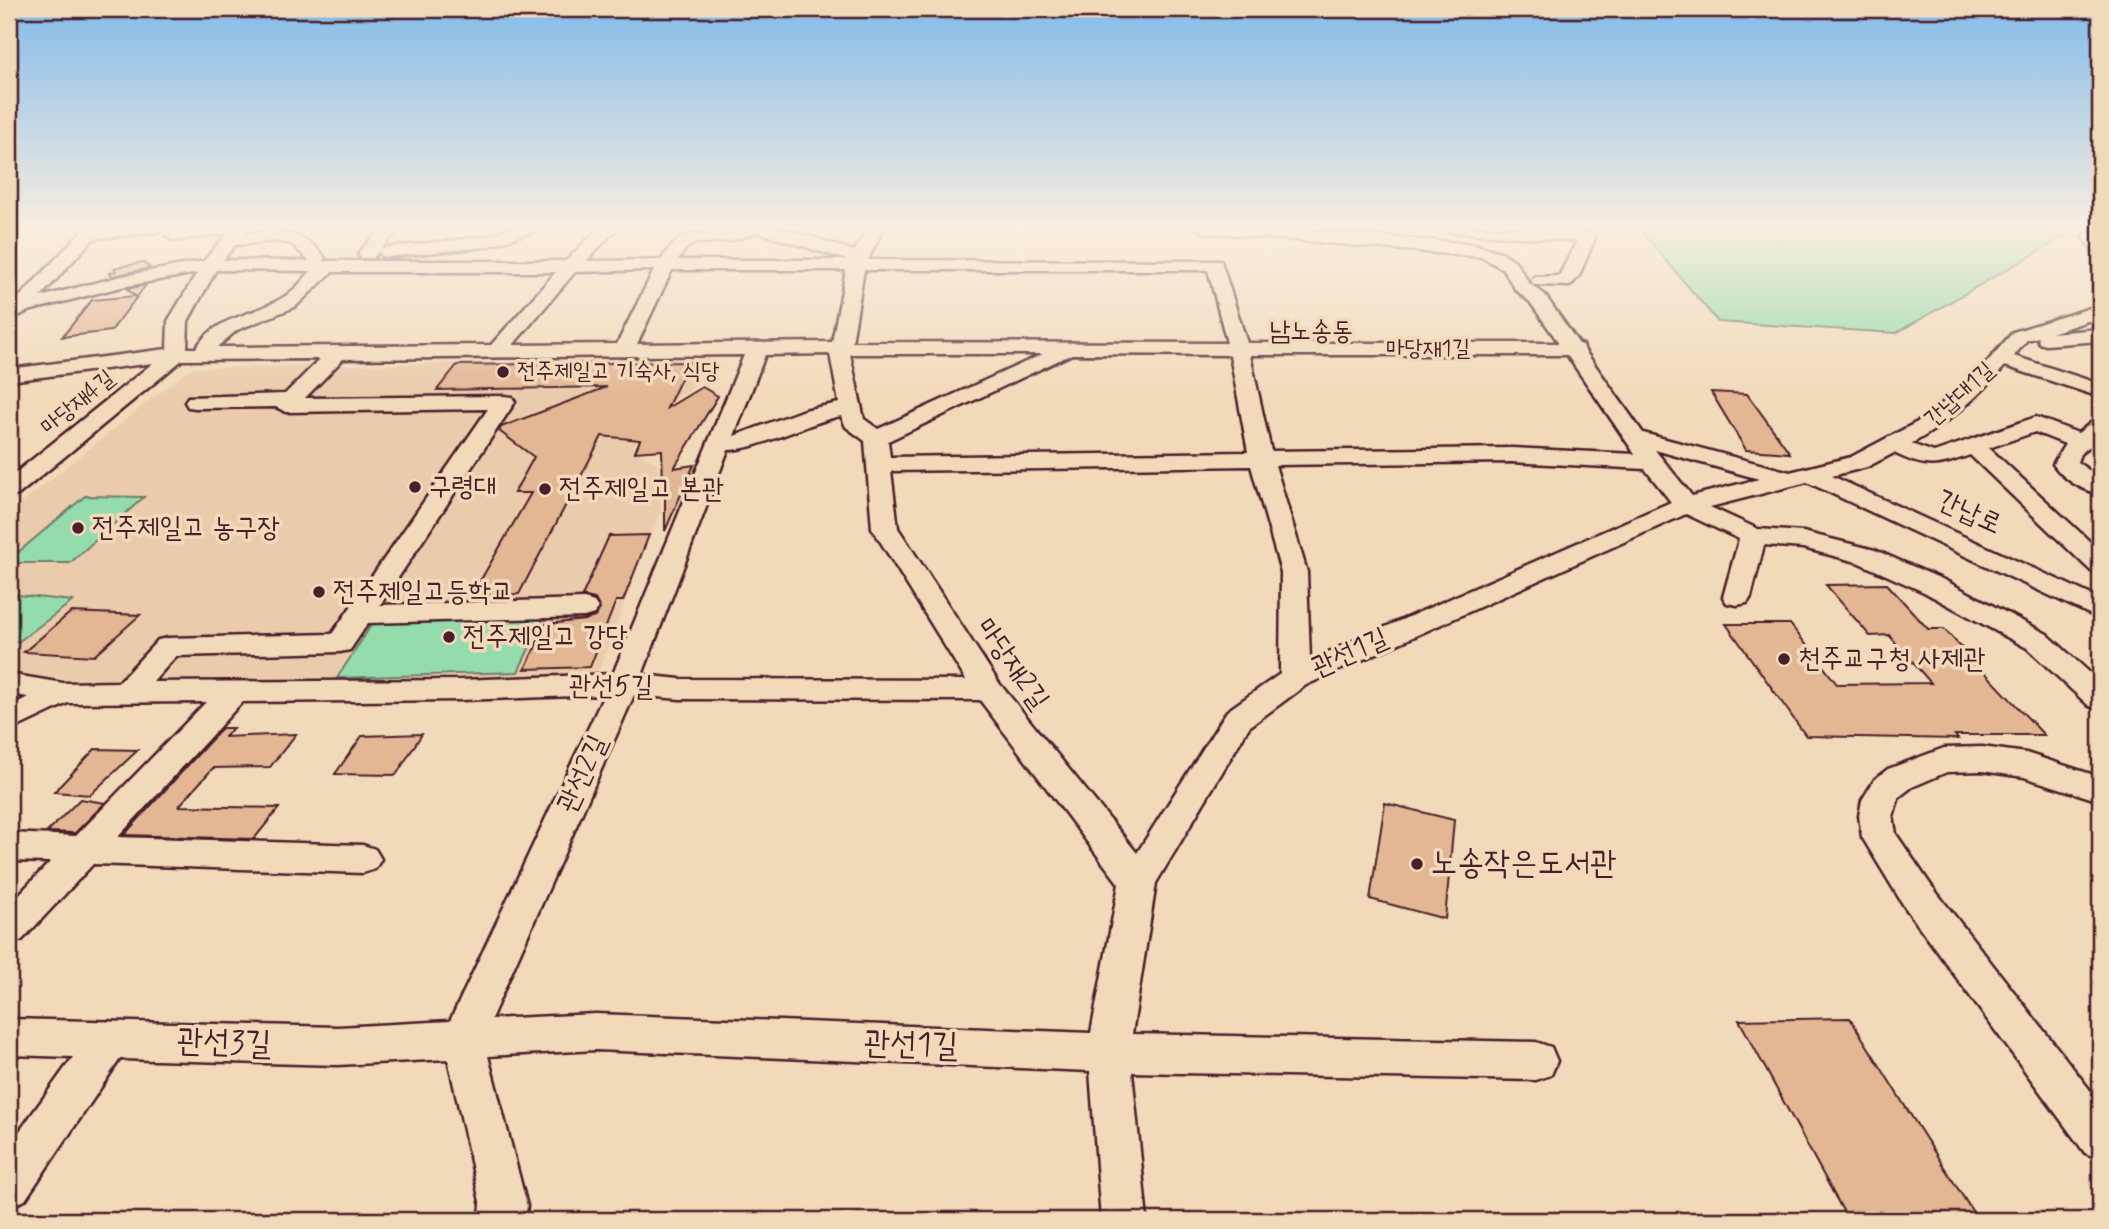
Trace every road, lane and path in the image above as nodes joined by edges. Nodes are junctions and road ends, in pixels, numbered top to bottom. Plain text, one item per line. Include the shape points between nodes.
1 (32, 284) edge
2 (110, 284) edge
3 (198, 284) edge
4 (310, 284) edge
5 (555, 284) edge
6 (656, 284) edge
7 (854, 284) edge
8 (1230, 284) edge
9 (1520, 284) edge
10 (1538, 284) edge
11 (1556, 284) edge
12 (1539, 289) junction
13 (16, 301) edge
14 (2100, 311) edge
15 (9, 320) edge
16 (2100, 335) edge
17 (2019, 338) junction
18 (2059, 339) junction
19 (841, 348) junction
20 (1239, 348) junction
21 (498, 349) junction
22 (1072, 349) junction
23 (1576, 349) junction
24 (755, 351) junction
25 (338, 352) junction
26 (623, 352) junction
27 (2100, 352) edge
28 (177, 355) junction
29 (219, 355) junction
30 (2001, 358) junction
31 (9, 375) edge
32 (2100, 391) edge
33 (291, 400) junction
34 (195, 402) dead end
35 (851, 407) junction
36 (2100, 427) edge
37 (1638, 439) junction
38 (2081, 442) junction
39 (1895, 445) junction
40 (1974, 446) junction
41 (877, 451) junction
42 (713, 455) junction
43 (1261, 458) junction
44 (1652, 462) junction
45 (1799, 477) junction
46 (2100, 487) edge
47 (9, 489) edge
48 (1686, 505) junction
49 (1754, 536) junction
50 (2100, 565) edge
51 (2033, 576) junction
52 (2100, 576) edge
53 (1737, 597) dead end
54 (584, 608) dead end
55 (2100, 610) edge
56 (360, 614) junction
57 (2100, 671) edge
58 (2071, 672) junction
59 (1295, 678) junction
60 (9, 684) edge
61 (624, 684) junction
62 (988, 690) junction
63 (63, 692) junction
64 (127, 692) junction
65 (234, 692) junction
66 (2100, 699) edge
67 (9, 720) edge
68 (2100, 789) edge
69 (9, 847) edge
70 (83, 850) junction
71 (363, 859) dead end
72 (1138, 881) junction
73 (9, 929) edge
74 (9, 1037) edge
75 (463, 1038) junction
76 (109, 1040) junction
77 (1109, 1053) junction
78 (1536, 1061) dead end
79 (2100, 1138) edge
80 (9, 1184) edge
81 (502, 1220) edge
82 (1124, 1220) edge

1 - 13 street
2 - 13 street via 60,299
3 - 28 street via 178,321
4 - 29 street via 286,304 238,322 210,339 205,350
5 - 21 street
6 - 26 street
7 - 19 street
8 - 20 street
9 - 12 street via 1522,289
10 - 12 street
11 - 12 street
12 - 23 street
13 - 15 street
14 - 17 street, 간납대1길
16 - 18 street, 간납대1길
17 - 18 street, 간납대1길
17 - 30 street, 간납대1길
18 - 27 street, 간납대1길
19 - 22 street
19 - 24 street
19 - 35 street via 839,358
20 - 22 street, 마당재1길
20 - 23 street, 마당재1길
20 - 43 street
21 - 25 street, 마당재4길
21 - 26 street, 마당재4길
22 - 41 street
23 - 37 street
24 - 26 street
24 - 42 street
25 - 29 street, 마당재4길
25 - 33 street
28 - 29 street, 마당재4길
28 - 31 street, 마당재4길
28 - 47 street, 마당재4길
30 - 32 street
30 - 39 street, 간납대1길 via 1933,423
33 - 34 street
33 - 56 street via 286,405 504,402
35 - 41 street via 854,422
35 - 42 street via 812,415
36 - 38 street
37 - 44 street
37 - 45 street via 1734,467
38 - 40 street, 간납대1길 via 2036,424
38 - 46 street via 2070,451 2065,464
39 - 40 street, 간납대1길 via 1936,459
39 - 45 street, 간납대1길 via 1859,462
40 - 50 street
41 - 43 street via 1057,461
41 - 62 street, 마당재2길 via 885,528
42 - 61 street, 관선2길
43 - 44 street via 1511,455
43 - 59 street via 1294,572
44 - 48 street
45 - 48 street, 관선1길
45 - 51 street, 간납로
48 - 49 street
48 - 59 street, 관선1길
49 - 53 street
49 - 58 street via 1803,540 1866,556 2037,641
51 - 52 street
51 - 55 street, 간납로
54 - 56 street
56 - 64 street via 340,643 167,648
57 - 58 street
58 - 66 street
59 - 72 street, 관선1길 via 1238,719
60 - 63 street, 관선5길
61 - 62 street, 관선5길 via 680,689
61 - 65 street, 관선5길
61 - 75 street, 관선2길
62 - 72 street, 마당재2길
63 - 64 street, 관선5길
63 - 67 street
64 - 65 street, 관선5길
65 - 70 street
68 - 79 street via 2026,765 1944,760 1887,788 1876,816 1879,837 1917,895
69 - 70 street
70 - 71 street
70 - 73 street
72 - 77 street, 관선1길
74 - 76 street, 관선3길
75 - 76 street, 관선3길 via 338,1046
75 - 77 street, 관선1길 via 596,1032
75 - 81 street via 504,1206
76 - 80 street
77 - 78 street, 관선1길
77 - 82 street, 관선1길

